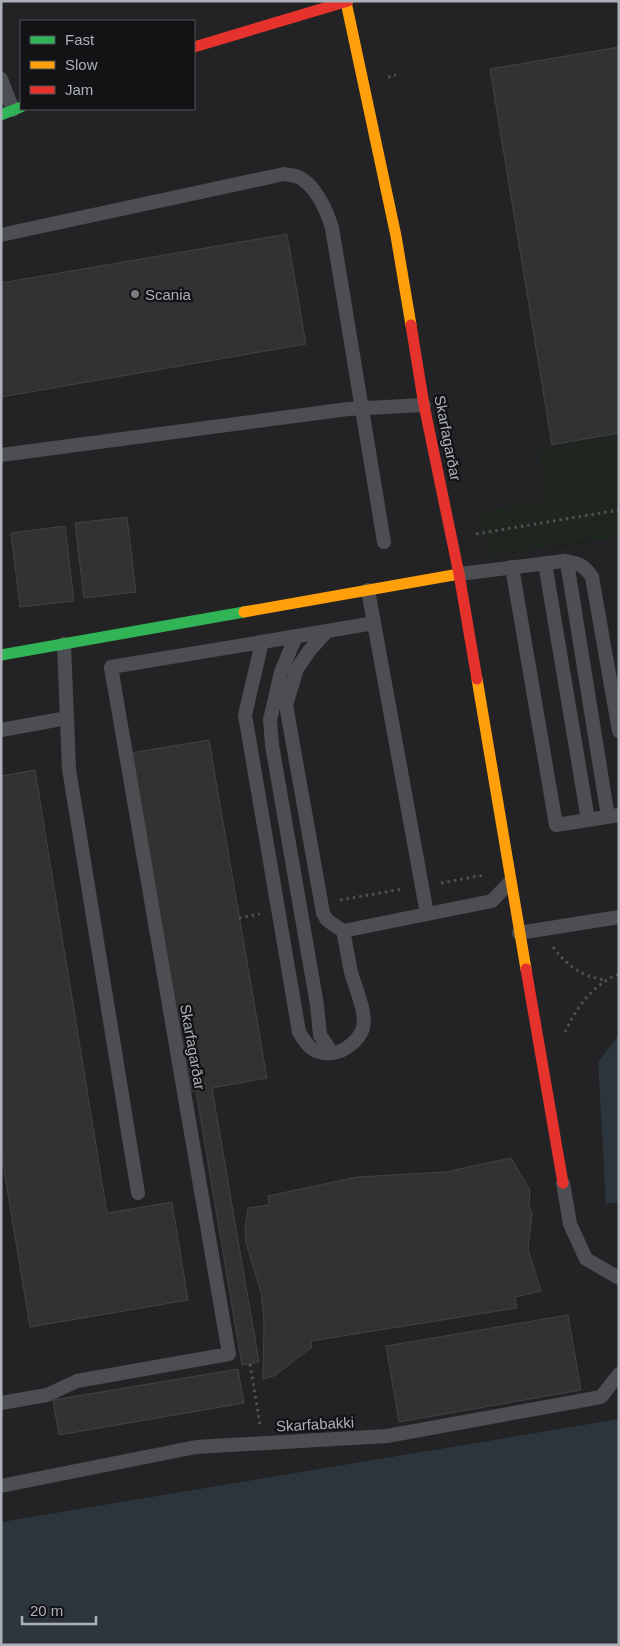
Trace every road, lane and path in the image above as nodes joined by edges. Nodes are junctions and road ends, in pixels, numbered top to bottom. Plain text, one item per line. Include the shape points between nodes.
1 (347, 1) edge
2 (195, 47) edge
3 (1, 79) edge
4 (12, 111) edge
5 (1, 235) edge
6 (424, 405) junction
7 (361, 408) junction
8 (1, 455) edge
9 (619, 510) edge
10 (476, 534) dead end
11 (384, 542) dead end
12 (567, 562) junction
13 (545, 564) junction
14 (512, 567) junction
15 (459, 574) junction
16 (368, 590) junction
17 (374, 623) junction
18 (327, 631) junction
19 (296, 636) junction
20 (262, 642) junction
21 (64, 644) junction
22 (1, 655) edge
23 (67, 718) junction
24 (1, 730) edge
25 (619, 731) edge
26 (613, 816) edge
27 (588, 820) junction
28 (485, 867) dead end
29 (510, 882) junction
30 (422, 886) junction
31 (321, 903) junction
32 (279, 910) junction
33 (427, 914) junction
34 (619, 917) edge
35 (239, 918) dead end
36 (343, 930) junction
37 (519, 933) junction
38 (553, 947) dead end
39 (619, 974) edge
40 (607, 980) junction
41 (564, 1035) dead end
42 (332, 1054) junction
43 (562, 1183) joint
44 (138, 1193) dead end
45 (619, 1278) edge
46 (250, 1364) dead end
47 (619, 1374) edge
48 (1, 1403) edge
49 (263, 1443) junction
50 (1, 1486) edge

1 - 2 street
1 - 6 street, Skarfagarðar via 396,236
3 - 4 lane
5 - 7 lane via 284,174 297,177 319,197 332,228
6 - 7 lane
6 - 15 street, Skarfagarðar
7 - 8 lane
7 - 11 lane
9 - 10 path
12 - 13 lane
12 - 25 lane via 586,567 592,577
12 - 26 lane
13 - 14 lane
13 - 27 lane
14 - 15 lane
14 - 27 lane via 556,825
15 - 16 street
15 - 29 street, Skarfagarðar
16 - 17 lane
16 - 21 street
17 - 18 lane, Skarfagarðar
17 - 30 lane
18 - 19 lane, Skarfagarðar
18 - 31 lane via 297,669 286,705
19 - 20 lane, Skarfagarðar
19 - 42 lane via 276,691 270,720 271,736 320,1035
20 - 32 lane via 246,714
20 - 48 lane, Skarfagarðar via 110,666 229,1354 77,1380 47,1395
21 - 22 street
21 - 23 lane
23 - 24 lane
23 - 44 lane via 69,769
26 - 27 lane
28 - 30 path via 487,875
29 - 33 lane via 492,901
29 - 37 street, Skarfagarðar
30 - 31 path
30 - 33 lane
31 - 36 lane via 328,920
32 - 35 path
32 - 42 lane via 299,1032 306,1045 318,1052
33 - 36 lane
34 - 37 lane
36 - 42 lane via 363,1027 346,1049
37 - 43 street, Skarfagarðar
38 - 40 path via 565,962 582,974
39 - 40 path
40 - 41 path via 594,989 574,1013
43 - 45 lane via 570,1224 586,1259
46 - 49 path
47 - 49 lane, Skarfabakki via 601,1397 387,1436
49 - 50 lane, Skarfabakki via 196,1447

